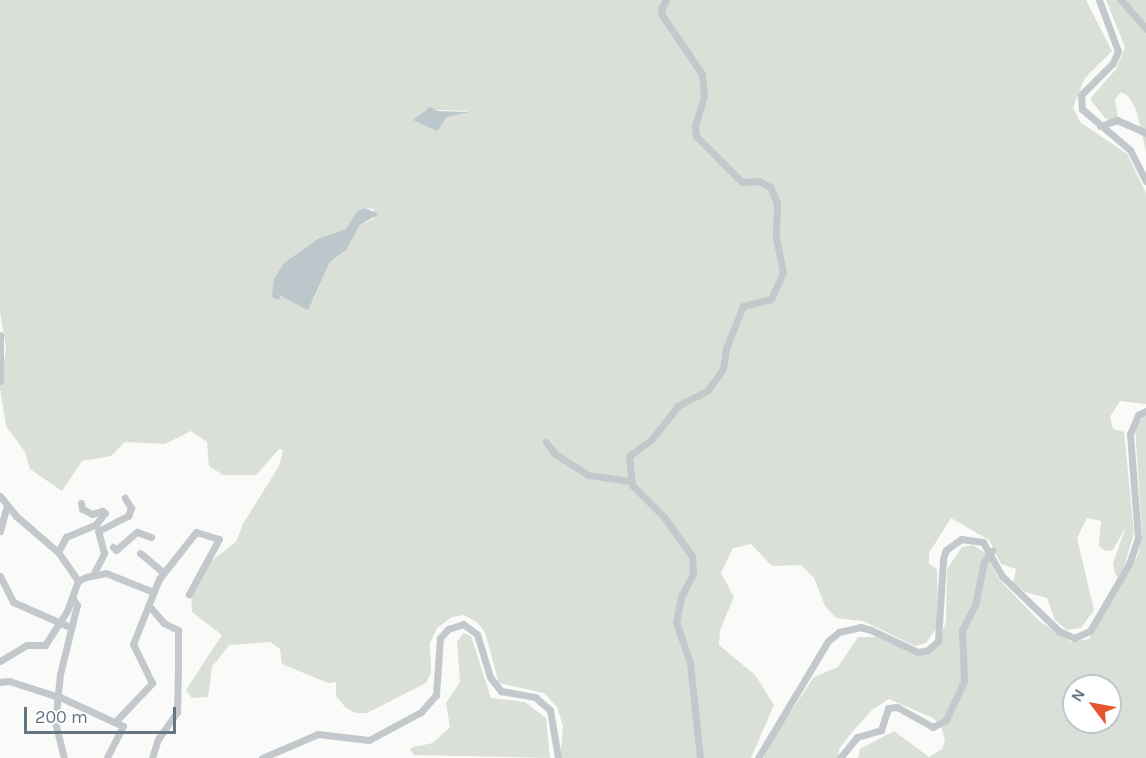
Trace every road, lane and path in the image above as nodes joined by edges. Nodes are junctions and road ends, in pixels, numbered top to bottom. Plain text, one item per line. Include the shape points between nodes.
1 (666, 0) edge
2 (1099, 0) edge
3 (1121, 0) edge
4 (1146, 29) edge
5 (1100, 126) junction
6 (1146, 133) edge
7 (1146, 181) edge
8 (0, 335) edge
9 (0, 381) edge
10 (1146, 411) edge
11 (546, 442) dead end
12 (630, 481) junction
13 (0, 496) edge
14 (124, 498) dead end
15 (81, 502) dead end
16 (7, 505) junction
17 (97, 527) junction
18 (0, 531) edge
19 (115, 537) dead end
20 (151, 537) dead end
21 (113, 547) junction
22 (992, 551) junction
23 (58, 552) junction
24 (104, 553) junction
25 (140, 553) dead end
26 (163, 572) junction
27 (93, 575) junction
28 (0, 576) edge
29 (78, 581) junction
30 (153, 592) junction
31 (189, 594) dead end
32 (72, 597) junction
33 (150, 607) junction
34 (60, 622) junction
35 (72, 628) junction
36 (0, 662) edge
37 (0, 682) edge
38 (57, 698) junction
39 (115, 722) junction
40 (64, 758) edge
41 (107, 758) edge
42 (152, 758) edge
43 (262, 758) edge
44 (558, 758) edge
45 (700, 758) edge
46 (758, 758) edge
47 (840, 758) edge

1 - 12 street via 662,15 702,74 704,96 695,125 696,136 742,182 759,181 770,187 778,214 776,237 783,272 771,299 743,306 726,348 723,369 707,391 678,406 651,440 633,451
2 - 5 street via 1118,51 1113,63 1081,95 1082,109
3 - 4 street
5 - 6 street via 1117,120
5 - 7 street via 1130,150
8 - 9 street
10 - 22 street via 1138,415 1130,434 1138,538 1129,564 1090,632 1074,638 1059,631 1002,576
11 - 12 street via 555,453 588,475
12 - 45 street via 692,555 693,574 681,597 676,622 690,663
13 - 16 street
14 - 17 street via 131,508 128,516
15 - 17 street via 82,509 92,514 105,513
16 - 18 street
16 - 23 street
17 - 23 street via 66,537
17 - 24 street
19 - 21 street
20 - 21 street via 137,532 116,550
21 - 24 street
22 - 46 street via 983,542 967,537 946,550 941,570 942,632 928,650 908,648 860,627 839,632 828,641
22 - 47 street via 984,562 975,604 962,630 964,681 946,720 933,727 897,707 888,708 881,730 857,737
23 - 29 street
24 - 27 street
25 - 26 street
26 - 30 street
26 - 31 street via 196,532 219,539
27 - 29 street
27 - 30 street via 106,573
28 - 34 street via 13,602
29 - 32 street
30 - 33 street
32 - 34 street
32 - 35 street via 77,605
33 - 39 street via 133,644 152,683
33 - 42 street via 164,623 178,630 177,712 158,739
34 - 35 street
34 - 36 street via 45,645 27,645
35 - 38 street
37 - 38 street via 9,681
38 - 39 street
38 - 40 street via 55,723
39 - 41 street via 123,726
43 - 44 street via 318,734 369,740 421,712 436,695 440,638 448,628 463,624 477,634 490,677 501,691 535,697 550,710

